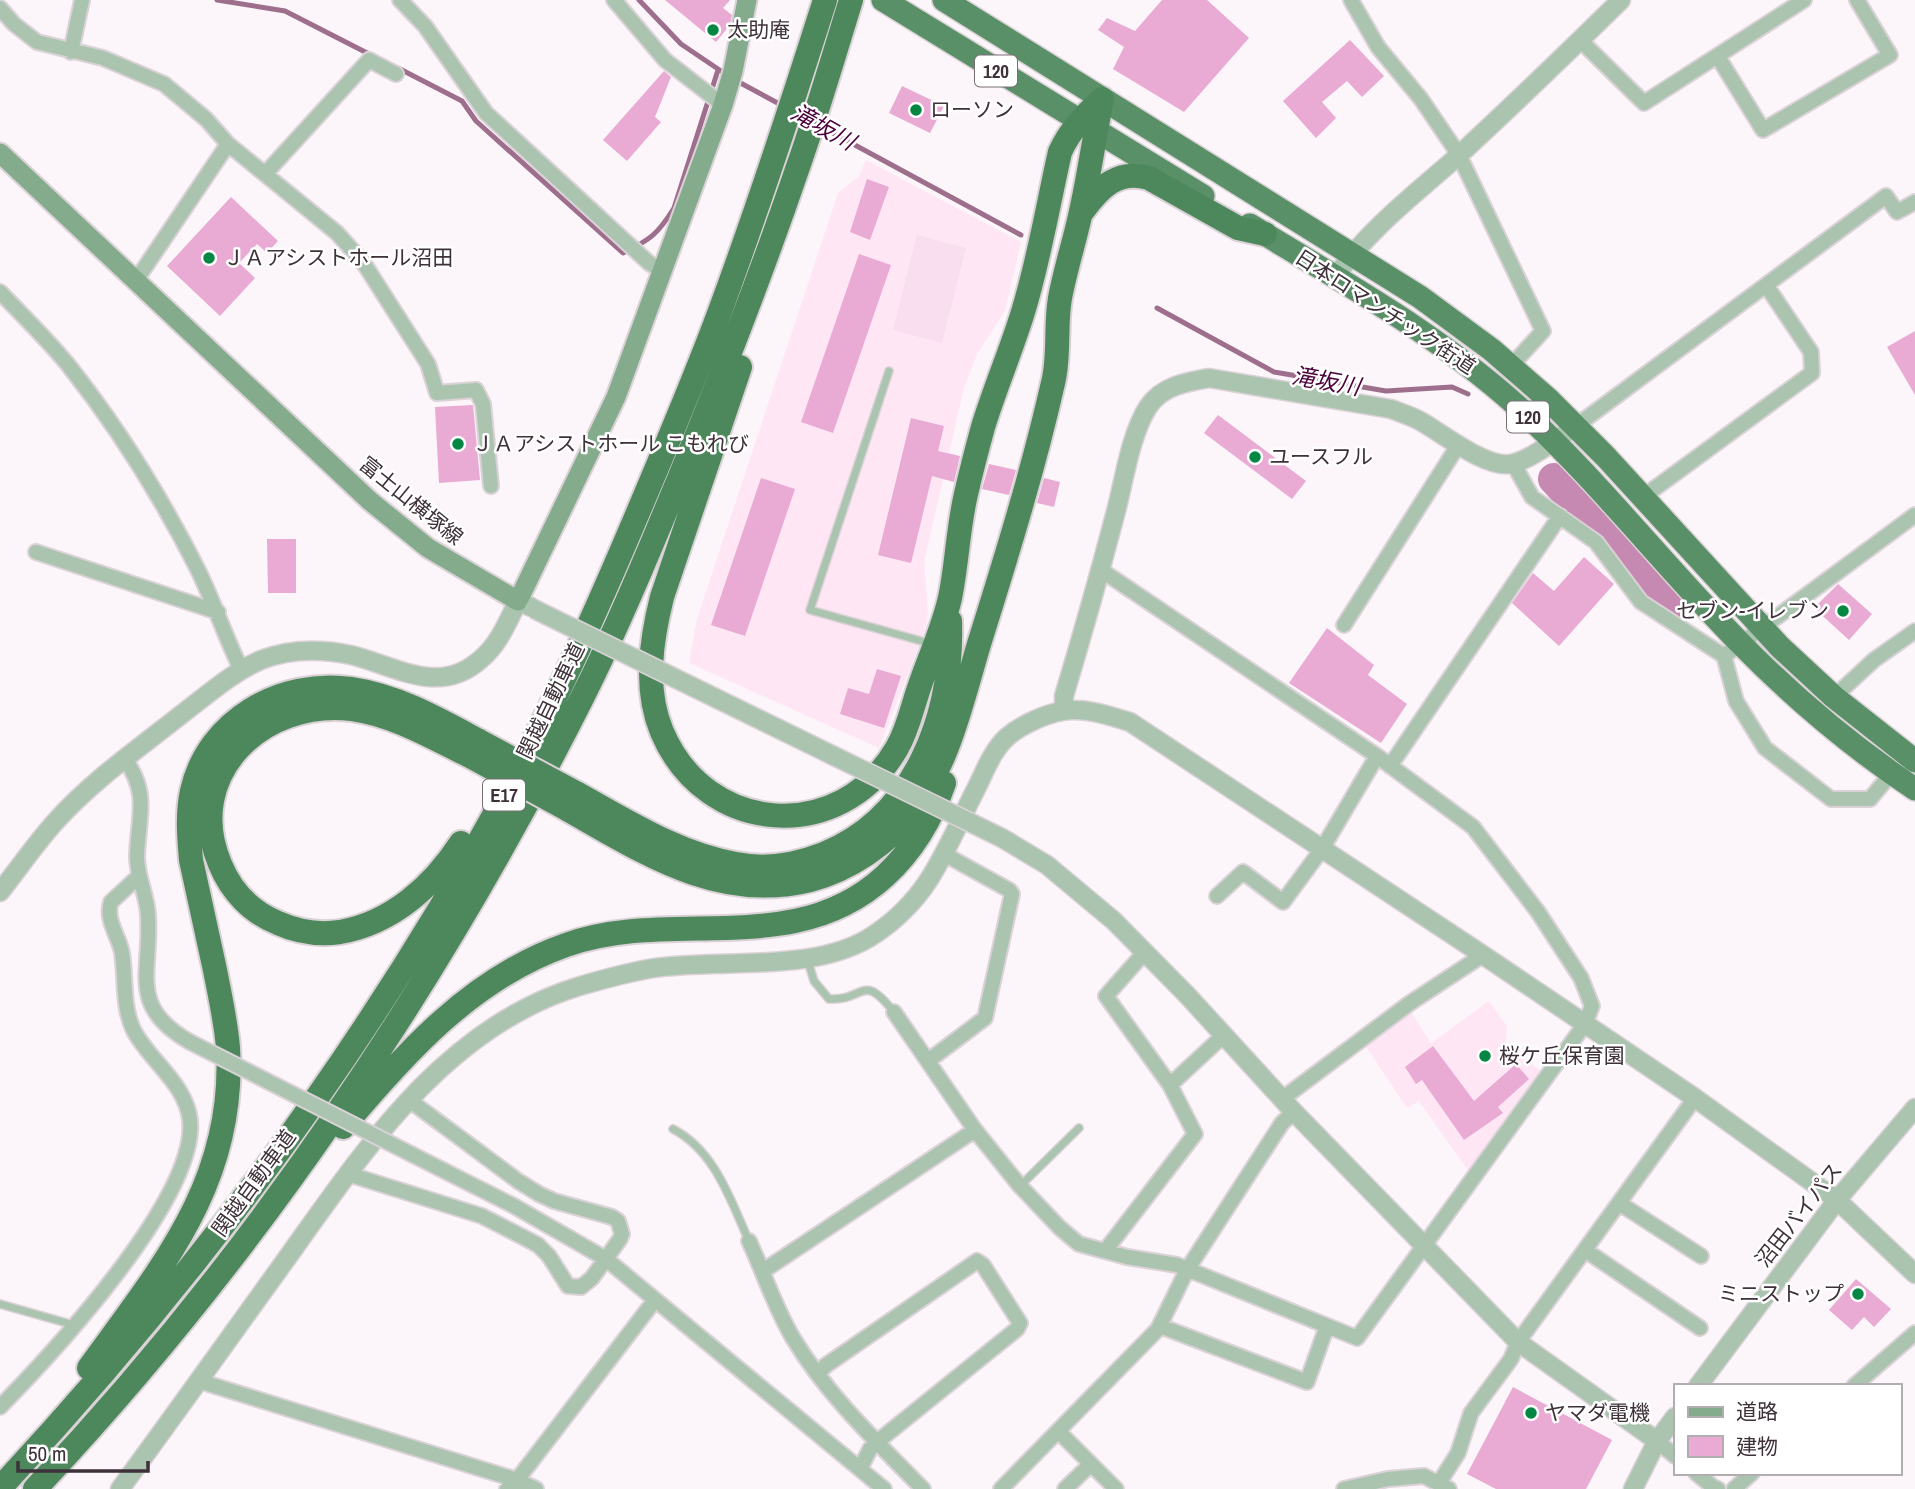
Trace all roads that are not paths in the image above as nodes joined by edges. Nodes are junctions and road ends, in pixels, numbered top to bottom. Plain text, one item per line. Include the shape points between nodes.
1 (82, 0) edge
2 (400, 0) edge
3 (614, 0) edge
4 (747, 0) edge
5 (825, 0) edge
6 (851, 0) edge
7 (883, 0) edge
8 (943, 0) edge
9 (1351, 0) edge
10 (1621, 0) edge
11 (1804, 0) edge
12 (1857, 0) edge
13 (0, 8) edge
14 (1580, 40) junction
15 (72, 52) junction
16 (1718, 57) junction
17 (396, 74) dead end
18 (1102, 99) junction
19 (723, 105) junction
20 (1087, 126) junction
21 (228, 144) junction
22 (0, 153) edge
23 (1459, 155) junction
24 (800, 163) junction
25 (265, 174) junction
26 (1915, 202) edge
27 (1081, 213) junction
28 (1265, 234) junction
29 (1352, 254) junction
30 (664, 272) junction
31 (1336, 276) junction
32 (135, 282) junction
33 (1766, 285) junction
34 (0, 292) edge
35 (1511, 366) junction
36 (889, 371) dead end
37 (1576, 426) junction
38 (670, 437) junction
39 (1553, 441) junction
40 (1460, 444) junction
41 (1513, 463) junction
42 (491, 486) dead end
43 (1643, 497) junction
44 (1915, 515) edge
45 (1560, 516) junction
46 (36, 552) dead end
47 (1101, 570) junction
48 (526, 605) junction
49 (218, 612) junction
50 (1344, 625) dead end
51 (1762, 628) junction
52 (1915, 631) edge
53 (943, 646) junction
54 (1732, 649) junction
55 (977, 651) junction
56 (243, 671) junction
57 (1834, 697) junction
58 (961, 707) junction
59 (1065, 710) junction
60 (475, 749) junction
61 (1910, 754) edge
62 (1377, 756) junction
63 (125, 759) junction
64 (1390, 766) junction
65 (1891, 774) junction
66 (1915, 789) edge
67 (571, 801) junction
68 (1322, 849) junction
69 (944, 854) junction
70 (139, 876) junction
71 (0, 892) edge
72 (1217, 896) dead end
73 (1145, 952) junction
74 (1483, 954) junction
75 (806, 958) junction
76 (894, 1012) joint
77 (1585, 1024) junction
78 (1224, 1035) junction
79 (928, 1061) junction
80 (1170, 1085) junction
81 (1695, 1098) junction
82 (408, 1100) junction
83 (1288, 1106) junction
84 (1915, 1108) edge
85 (1079, 1128) dead end
86 (673, 1129) dead end
87 (975, 1130) junction
88 (348, 1174) junction
89 (1020, 1186) junction
90 (1837, 1200) junction
91 (1619, 1203) junction
92 (749, 1241) joint
93 (1424, 1245) junction
94 (1585, 1250) junction
95 (1105, 1251) junction
96 (1701, 1256) dead end
97 (606, 1259) junction
98 (1187, 1270) junction
99 (763, 1271) junction
100 (1915, 1274) edge
101 (655, 1300) junction
102 (0, 1304) edge
103 (74, 1325) junction
104 (1160, 1326) junction
105 (1326, 1326) junction
106 (1700, 1328) dead end
107 (1915, 1334) edge
108 (167, 1339) junction
109 (1518, 1342) junction
110 (818, 1374) junction
111 (199, 1381) junction
112 (1700, 1384) edge
113 (1856, 1384) edge
114 (0, 1407) edge
115 (1674, 1418) edge
116 (1058, 1431) junction
117 (1657, 1441) junction
118 (877, 1442) junction
119 (1674, 1455) edge
120 (1091, 1464) junction
121 (860, 1469) junction
122 (1698, 1475) edge
123 (1750, 1475) edge
124 (0, 1481) edge
125 (512, 1485) edge
126 (1444, 1486) edge
127 (0, 1488) edge
128 (35, 1489) edge
129 (120, 1489) edge
130 (536, 1489) edge
131 (884, 1489) edge
132 (923, 1489) edge
133 (1000, 1489) edge
134 (1065, 1489) edge
135 (1116, 1489) edge
136 (1344, 1489) edge
137 (1633, 1489) edge
138 (1718, 1489) edge
139 (1734, 1489) edge

1 - 15 street
2 - 30 street via 425,26 486,113
3 - 19 street via 665,60
4 - 19 main road
5 - 38 highway, 関越自動車道 / E17 via 770,171
6 - 24 highway, 関越自動車道 / E17
7 - 20 highway, 日本ロマンチック街道 / 120
8 - 18 highway, 日本ロマンチック街道 / 120
9 - 23 street via 1378,47
10 - 14 street
11 - 16 street
12 - 16 street via 1890,55 1763,130
13 - 15 street via 37,42
14 - 16 street via 1644,103
14 - 23 street
15 - 21 street via 103,58 164,84
17 - 25 street via 369,60
18 - 20 highway
18 - 29 highway, 日本ロマンチック街道 / 120
19 - 30 main road
20 - 27 highway
20 - 28 highway, 日本ロマンチック街道 / 120
20 - 53 highway via 1067,137 1060,152 1023,311 983,427 966,496
21 - 25 street
21 - 32 street
22 - 32 main road, 富士山横塚線
23 - 29 street
23 - 35 street via 1543,331
24 - 53 highway via 769,278 662,597 652,656 655,709 673,754 687,774 714,797 769,816 816,812 856,792 887,763
24 - 108 highway, 関越自動車道 / E17 via 742,324 639,574 528,803 397,1024 255,1227
25 - 42 street via 337,233 363,262 428,364 436,393 476,390 483,404
26 - 33 street via 1897,212 1886,196
27 - 28 highway via 1103,186 1137,174 1238,229
27 - 55 highway via 1059,300 1054,379 1020,513
28 - 31 highway, 日本ロマンチック街道 / 120
29 - 31 street
29 - 35 highway, 日本ロマンチック街道 / 120 via 1420,297
30 - 48 main road via 616,397
31 - 39 highway, 日本ロマンチック街道 / 120 via 1472,368
32 - 48 main road, 富士山横塚線 via 402,528 457,567
33 - 37 street
33 - 43 street via 1811,352 1812,373
34 - 49 street via 68,365 125,442
35 - 37 highway, 日本ロマンチック街道 / 120
36 - 53 lane via 810,610
37 - 39 street
37 - 43 highway, 日本ロマンチック街道 / 120
38 - 60 highway via 491,793 434,878 394,912 351,930 330,933 307,932 266,918 234,891 223,874 210,812 222,771 247,738 286,715 332,708 366,712
38 - 127 highway, 関越自動車道 / E17 via 579,644 507,791 373,1013 266,1167 177,1284
39 - 41 street
39 - 54 highway, 日本ロマンチック街道 / 120
40 - 41 street via 1495,463
40 - 47 street via 1391,409 1209,378 1182,382 1164,391 1149,407 1136,435
40 - 50 street
41 - 45 street via 1532,497
43 - 51 highway, 日本ロマンチック街道 / 120
44 - 51 street
45 - 54 street via 1597,542 1641,602
45 - 64 street
46 - 49 street
47 - 59 street via 1064,696
47 - 62 street
48 - 56 street via 480,660 455,674 430,678 350,655 310,651 277,655
48 - 73 street, bridge via 1002,838 1073,884
49 - 56 street
51 - 54 street
51 - 57 highway, 日本ロマンチック街道 / 120
52 - 57 street
53 - 55 lane
53 - 67 highway via 949,676 912,778 878,821 839,848 815,858 762,867 711,860
54 - 65 highway, 日本ロマンチック街道 / 120
54 - 65 street via 1736,701 1765,748 1831,799 1870,799
55 - 58 highway
56 - 63 street
57 - 61 highway, 日本ロマンチック街道 / 120
58 - 67 highway via 939,765 912,811 865,855 810,880 763,885 701,877 642,852
58 - 108 highway via 950,765 928,820 907,852 877,884 811,919 755,927 631,930 565,945 510,972 457,1008 403,1057
59 - 68 street via 1130,722
59 - 69 street via 1009,735 995,751
60 - 67 highway, bridge
60 - 124 highway via 396,700 326,687 265,701 236,720 209,750 192,790 188,836 228,1049 219,1145 198,1203 160,1270
61 - 65 lane
62 - 64 street
62 - 68 street
63 - 70 street via 140,787
63 - 71 street via 55,821
64 - 77 street via 1473,827 1538,912 1589,994 1592,1006
65 - 66 highway, 日本ロマンチック街道 / 120
68 - 72 street via 1283,902 1242,872
68 - 74 street
69 - 75 street via 905,909 874,936
69 - 79 street via 1012,894 985,1018
70 - 97 street, bridge via 148,905 145,977 149,999 169,1029 526,1212
70 - 103 street via 111,902 129,1019 184,1101 190,1118 189,1139 182,1165 153,1225
73 - 78 street
73 - 80 street via 1106,996
74 - 77 street
74 - 83 street via 1390,1017
75 - 76 lane via 814,982 829,999 865,989 879,993
75 - 82 street via 654,968 546,998 480,1035
76 - 79 street
77 - 81 street
77 - 93 street
78 - 80 street
78 - 83 street
79 - 87 street
80 - 95 street via 1195,1134
81 - 90 street
81 - 91 street
82 - 88 street
82 - 97 street via 539,1194 618,1221 622,1234
83 - 93 street
83 - 98 street via 1282,1123
84 - 90 street, 沼田バイパス
85 - 89 lane
86 - 92 lane via 687,1136 708,1158
87 - 89 street
87 - 99 street
88 - 97 street via 482,1216 538,1245 563,1280 575,1288 588,1283
88 - 111 street
89 - 95 street via 1079,1244
90 - 100 street
90 - 112 street, 沼田バイパス
91 - 94 street
91 - 96 street
92 - 99 street
93 - 105 street via 1357,1338
93 - 109 street
94 - 106 street
94 - 109 street
95 - 98 street
97 - 101 street
98 - 104 street
98 - 105 street
99 - 110 street via 793,1337
101 - 121 street
101 - 125 street
102 - 103 lane
103 - 114 street
104 - 105 street via 1307,1382
104 - 116 street
107 - 113 street
108 - 128 highway, 関越自動車道 / E17
109 - 117 street
109 - 126 street via 1511,1359 1471,1413
110 - 118 street
110 - 118 street via 977,1261 983,1265 1020,1323 1017,1329
111 - 125 street
111 - 129 street
115 - 117 street
116 - 120 street
116 - 133 street
117 - 119 street
117 - 137 street
118 - 121 street
118 - 132 street
120 - 134 street
120 - 135 street
121 - 131 street
122 - 138 street
123 - 139 street
125 - 130 street
126 - 136 street via 1424,1476

